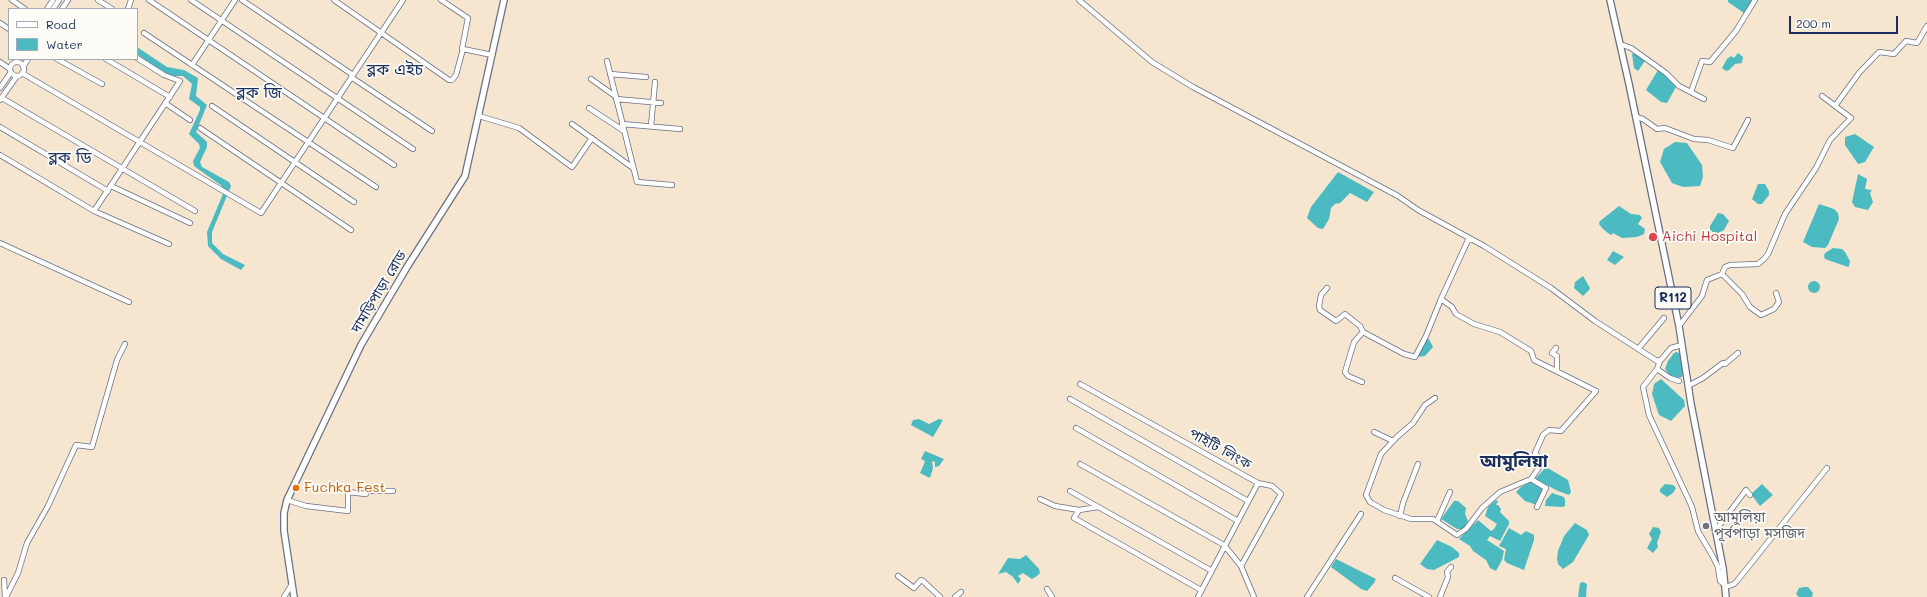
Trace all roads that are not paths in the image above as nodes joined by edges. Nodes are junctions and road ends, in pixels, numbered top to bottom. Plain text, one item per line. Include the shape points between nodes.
1 (12, 0) edge
2 (59, 0) edge
3 (68, 0) edge
4 (98, 0) edge
5 (149, 0) edge
6 (191, 0) edge
7 (235, 0) edge
8 (242, 0) edge
9 (334, 0) edge
10 (403, 0) edge
11 (441, 0) edge
12 (504, 0) edge
13 (1079, 0) edge
14 (1610, 0) edge
15 (1755, 0) edge
16 (24, 8) edge
17 (53, 8) edge
18 (64, 8) edge
19 (110, 8) edge
20 (221, 21) junction
21 (1927, 26) edge
22 (144, 33) dead end
23 (381, 33) junction
24 (208, 40) junction
25 (1620, 44) junction
26 (462, 50) junction
27 (492, 55) junction
28 (138, 59) edge
29 (16, 60) edge
30 (27, 60) edge
31 (59, 60) edge
32 (108, 60) edge
33 (607, 61) dead end
34 (0, 62) edge
35 (192, 65) junction
36 (23, 67) junction
37 (10, 70) junction
38 (22, 73) junction
39 (610, 74) junction
40 (17, 76) junction
41 (352, 76) junction
42 (646, 77) dead end
43 (591, 79) dead end
44 (655, 82) dead end
45 (102, 84) dead end
46 (0, 88) edge
47 (1691, 92) junction
48 (1822, 96) dead end
49 (170, 97) junction
50 (338, 98) junction
51 (616, 98) junction
52 (1, 99) edge
53 (1704, 99) dead end
54 (654, 102) junction
55 (166, 103) junction
56 (661, 103) dead end
57 (212, 106) dead end
58 (1835, 106) junction
59 (589, 108) dead end
60 (479, 116) junction
61 (1636, 117) junction
62 (324, 118) junction
63 (190, 120) dead end
64 (1748, 120) dead end
65 (572, 124) dead end
66 (622, 124) junction
67 (651, 126) junction
68 (0, 127) edge
69 (200, 128) dead end
70 (680, 129) dead end
71 (432, 132) dead end
72 (624, 132) junction
73 (592, 138) junction
74 (140, 142) junction
75 (308, 142) junction
76 (413, 149) dead end
77 (0, 155) edge
78 (294, 163) junction
79 (394, 165) dead end
80 (633, 168) junction
81 (122, 169) junction
82 (282, 182) junction
83 (672, 185) dead end
84 (111, 186) junction
85 (376, 187) dead end
86 (108, 191) junction
87 (354, 202) dead end
88 (94, 211) junction
89 (195, 212) dead end
90 (190, 224) dead end
91 (351, 230) dead end
92 (1469, 238) junction
93 (0, 243) edge
94 (169, 244) dead end
95 (1722, 274) junction
96 (1327, 288) dead end
97 (1776, 293) dead end
98 (1441, 299) junction
99 (129, 302) dead end
100 (1664, 318) dead end
101 (1679, 326) junction
102 (1363, 332) junction
103 (125, 344) dead end
104 (1682, 345) junction
105 (1556, 348) dead end
106 (1638, 349) junction
107 (1738, 353) dead end
108 (1660, 361) junction
109 (1657, 369) junction
110 (1557, 371) junction
111 (1679, 381) dead end
112 (1362, 382) dead end
113 (1080, 384) dead end
114 (1688, 386) junction
115 (1435, 398) dead end
116 (1070, 399) dead end
117 (1076, 428) dead end
118 (1374, 432) dead end
119 (1393, 441) junction
120 (1080, 464) dead end
121 (1418, 464) dead end
122 (1827, 468) dead end
123 (1531, 479) junction
124 (1258, 483) junction
125 (393, 491) dead end
126 (1070, 491) dead end
127 (1450, 492) dead end
128 (1750, 495) dead end
129 (1040, 499) dead end
130 (287, 500) junction
131 (1248, 501) junction
132 (1098, 507) junction
133 (1538, 507) dead end
134 (1079, 510) junction
135 (1361, 514) dead end
136 (1400, 516) junction
137 (1238, 521) junction
138 (1437, 521) junction
139 (1716, 530) junction
140 (1224, 545) junction
141 (1241, 566) junction
142 (1451, 567) dead end
143 (1212, 570) junction
144 (898, 576) dead end
145 (1395, 578) dead end
146 (4, 580) dead end
147 (292, 584) junction
148 (1726, 588) junction
149 (1047, 589) dead end
150 (1201, 590) junction
151 (961, 592) dead end
152 (6, 597) edge
153 (284, 597) edge
154 (294, 597) edge
155 (940, 597) edge
156 (955, 597) edge
157 (1052, 597) edge
158 (1198, 597) edge
159 (1254, 597) edge
160 (1307, 597) edge
161 (1429, 597) edge
162 (1440, 597) edge
163 (1726, 597) edge

1 - 16 street
2 - 17 street
3 - 18 street
4 - 19 street
5 - 24 street
6 - 20 street
7 - 20 street
8 - 41 street
9 - 23 street
10 - 23 street
11 - 26 street via 468,18
12 - 27 main road, দামড়িপাড়া রোড
13 - 92 street via 1142,55 1176,77 1398,196
14 - 25 main road, R112
15 - 47 street via 1736,31 1710,62 1702,61
20 - 24 street
20 - 50 street
21 - 58 street via 1917,43 1906,41 1894,54 1879,52 1859,73
22 - 35 street
23 - 26 street via 449,80 456,75
23 - 41 street
24 - 35 street
24 - 62 street
25 - 47 street via 1631,48 1666,73 1679,86
25 - 61 main road, R112
26 - 27 street
27 - 60 main road, দামড়িপাড়া রোড
28 - 49 street via 164,75 180,81
29 - 36 street
29 - 37 street
30 - 36 street
31 - 45 street
32 - 49 street
33 - 39 street
34 - 37 street
35 - 75 street
36 - 38 street
37 - 40 street
37 - 46 street
38 - 40 street
38 - 74 street
39 - 42 street
39 - 51 street
40 - 52 street
41 - 50 street
41 - 71 street
43 - 51 street
44 - 54 street
47 - 53 street
48 - 58 street
49 - 55 street
50 - 62 street
50 - 76 street
51 - 54 street
51 - 66 street
52 - 81 street
54 - 56 street
54 - 67 street
55 - 63 street
55 - 74 street
57 - 78 street
58 - 95 street via 1851,118 1830,140 1816,168 1785,214 1768,254 1758,264 1725,267
59 - 72 street
60 - 73 street via 519,128 572,167
60 - 130 main road, দামড়িপাড়া রোড via 468,165 460,186 407,267 361,345
61 - 64 street via 1657,129 1665,128 1694,139 1708,140 1733,148
61 - 101 main road, R112
62 - 75 street
62 - 79 street
65 - 73 street
66 - 67 street
66 - 72 street
67 - 70 street
68 - 86 street
69 - 82 street
72 - 80 street
73 - 80 street
74 - 81 street
74 - 82 street via 261,213
75 - 78 street
75 - 85 street
77 - 88 street
78 - 82 street
78 - 87 street
80 - 83 street via 637,182
81 - 84 street
81 - 89 street
82 - 91 street
84 - 86 street
84 - 90 street
86 - 88 street
88 - 94 street
92 - 98 street
92 - 106 street via 1550,288
93 - 99 street
95 - 97 street via 1742,294 1750,307 1761,315 1774,309 1779,302
95 - 101 street via 1707,280 1702,296
96 - 102 street via 1321,295 1320,310 1336,321 1345,314 1360,326
98 - 102 street via 1415,357 1404,354
98 - 110 street via 1452,307 1456,314 1474,324 1500,332 1531,351 1534,360
100 - 106 street
101 - 104 main road, R112
102 - 112 street via 1354,342 1345,372
103 - 152 street via 117,360 92,447 76,445 48,506 27,543 18,573
104 - 108 street via 1672,348
104 - 114 main road, R112
105 - 110 street via 1552,353 1557,356
106 - 108 street
107 - 114 street via 1725,364
108 - 109 street
109 - 111 street
109 - 148 street via 1643,387 1649,415 1692,507 1698,531 1718,567 1720,581
110 - 123 street via 1596,391 1561,431 1549,430 1543,435 1535,453 1542,462
113 - 124 street, পাইটি লিংক
114 - 139 main road, R112
115 - 119 street via 1425,405 1413,423
116 - 131 street
117 - 137 street
118 - 119 street
119 - 136 street via 1381,454 1366,495 1370,502
120 - 140 street
121 - 136 street
122 - 148 street via 1737,581
123 - 133 street via 1546,488
123 - 138 street via 1500,492 1486,504 1466,529 1457,535
124 - 131 street, পাইটি লিংক
124 - 141 street via 1272,486 1281,494
125 - 130 street via 366,491 366,494 348,492 348,510 306,506
126 - 132 street
127 - 138 street
128 - 139 street via 1746,490
129 - 134 street via 1055,506
130 - 147 main road, দামড়িপাড়া রোড via 284,524
131 - 137 street, পাইটি লিংক
132 - 134 street
132 - 143 street
134 - 150 street via 1074,518
135 - 160 street
136 - 138 street
137 - 140 street, পাইটি লিংক
139 - 148 main road, R112
140 - 141 street
140 - 143 street, পাইটি লিংক
141 - 159 street
142 - 162 street via 1447,572 1448,577
143 - 150 street, পাইটি লিংক
144 - 155 street via 914,588 920,580 922,581
145 - 161 street
146 - 152 street
147 - 153 street
147 - 154 main road, দামড়িপাড়া রোড
148 - 163 main road, R112
149 - 157 street
150 - 158 street, পাইটি লিংক
151 - 156 street

